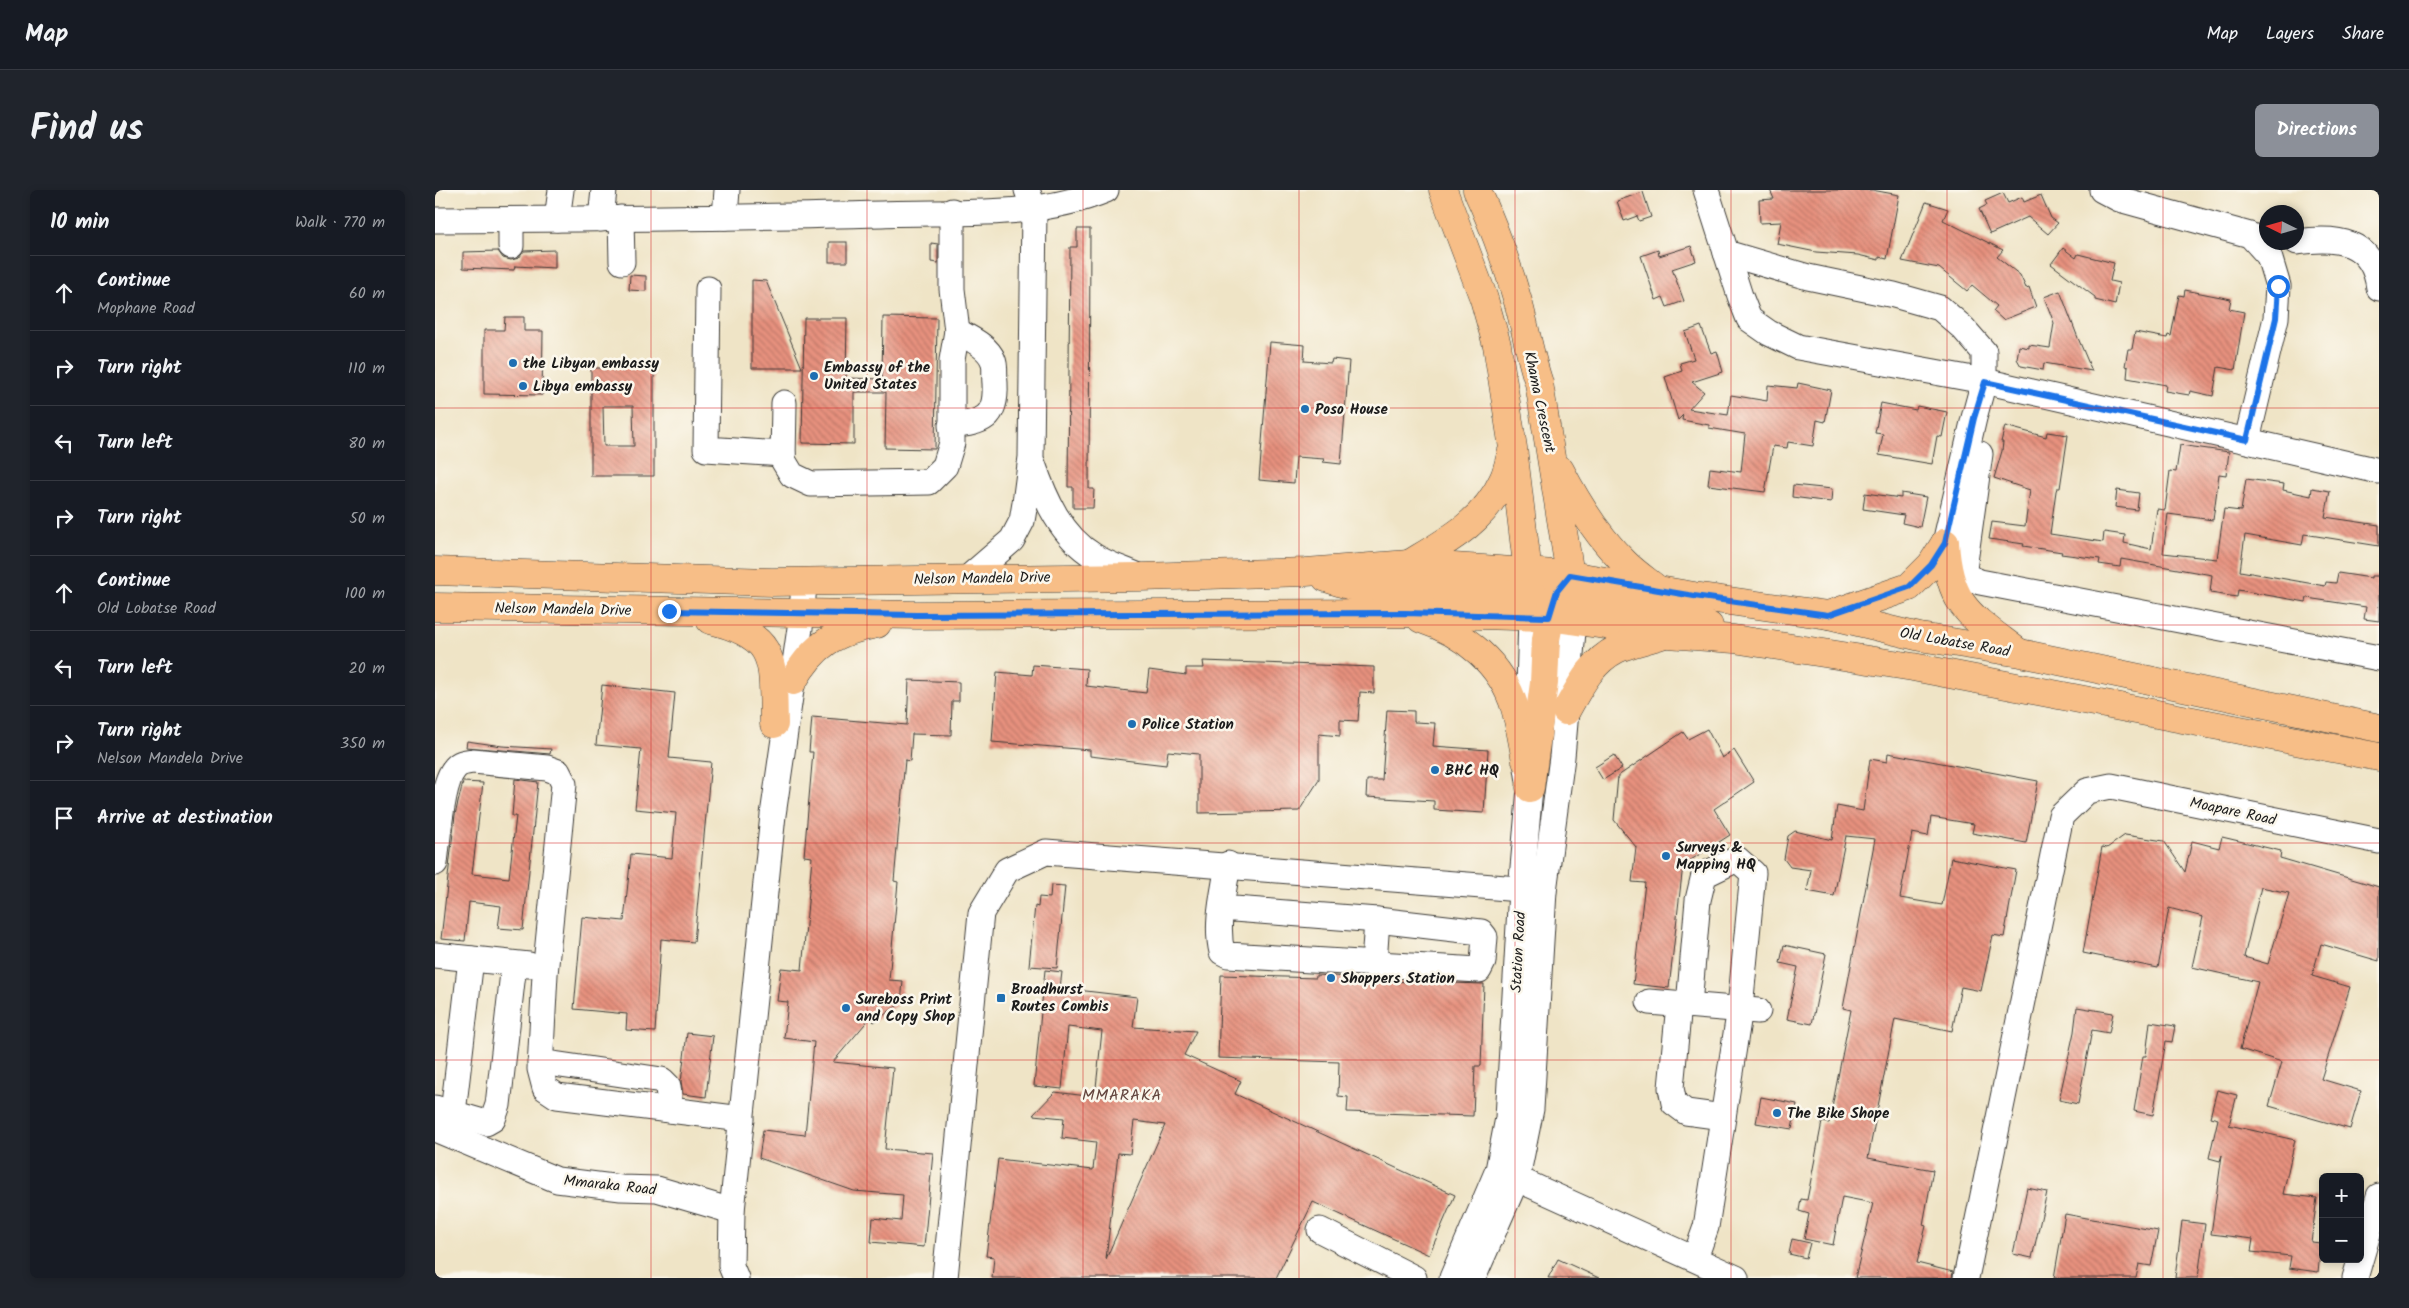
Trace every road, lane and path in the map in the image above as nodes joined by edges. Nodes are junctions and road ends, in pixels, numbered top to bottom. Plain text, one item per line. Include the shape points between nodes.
1 (561, 190) edge
2 (604, 190) edge
3 (727, 190) edge
4 (1106, 190) edge
5 (1443, 190) edge
6 (1477, 190) edge
7 (1706, 190) edge
8 (2102, 190) edge
9 (1031, 200) edge
10 (952, 212) junction
11 (725, 217) junction
12 (557, 219) junction
13 (611, 219) junction
14 (435, 220) edge
15 (511, 220) junction
16 (2304, 241) edge
17 (2259, 245) edge
18 (511, 246) dead end
19 (2264, 250) edge
20 (1726, 253) junction
21 (622, 262) dead end
22 (2379, 288) edge
23 (708, 289) dead end
24 (957, 331) junction
25 (1531, 361) junction
26 (1985, 382) junction
27 (784, 403) dead end
28 (1974, 418) junction
29 (951, 426) junction
30 (2247, 440) junction
31 (1513, 448) junction
32 (1552, 453) junction
33 (783, 454) junction
34 (1031, 456) junction
35 (2379, 471) edge
36 (1951, 562) junction
37 (1409, 564) junction
38 (435, 571) edge
39 (1306, 572) junction
40 (1141, 577) junction
41 (968, 578) junction
42 (796, 581) junction
43 (1660, 591) junction
44 (1549, 595) junction
45 (435, 607) edge
46 (669, 611) junction
47 (793, 613) junction
48 (1405, 613) junction
49 (917, 615) junction
50 (1828, 615) junction
51 (1667, 634) junction
52 (1734, 639) junction
53 (2020, 653) junction
54 (2379, 658) edge
55 (793, 681) junction
56 (1566, 711) junction
57 (775, 724) junction
58 (2379, 728) edge
59 (2379, 757) edge
60 (1529, 777) junction
61 (773, 815) junction
62 (2379, 841) edge
63 (435, 863) edge
64 (1228, 864) junction
65 (1533, 890) junction
66 (1221, 908) junction
67 (1377, 920) junction
68 (435, 955) edge
69 (471, 959) junction
70 (513, 964) junction
71 (1373, 964) junction
72 (546, 967) junction
73 (1649, 1002) dead end
74 (1684, 1004) junction
75 (1749, 1010) junction
76 (441, 1117) edge
77 (1723, 1117) junction
78 (742, 1119) junction
79 (1507, 1174) junction
80 (2377, 1210) edge
81 (733, 1211) junction
82 (1320, 1230) dead end
83 (1695, 1258) junction
84 (2364, 1265) edge
85 (736, 1278) edge
86 (945, 1278) edge
87 (1414, 1278) edge
88 (1451, 1278) edge
89 (1473, 1278) edge
90 (1736, 1278) edge
91 (1966, 1278) edge

1 - 12 street
2 - 13 street
3 - 11 street
4 - 9 street via 1087,198
5 - 31 main road, Khama Crescent via 1487,308 1497,345
6 - 25 main road, Khama Crescent via 1498,239 1519,305
7 - 20 street
8 - 17 street via 2119,199 2250,235
9 - 10 street
9 - 34 street
10 - 11 street
10 - 24 street via 952,289
11 - 13 street
12 - 13 street
12 - 15 street
13 - 21 street
14 - 15 street
15 - 18 street
16 - 22 street via 2319,238 2346,242 2369,258
19 - 30 street via 2269,256 2278,286 2276,318
20 - 26 street via 1808,277 1940,308 1984,352
20 - 26 street via 1749,319 1769,333 1798,347
23 - 33 street via 706,449
24 - 29 street via 952,360
24 - 29 street via 980,345 993,359 996,394 993,411 980,422
25 - 32 main road, Khama Crescent via 1539,383
25 - 44 main road via 1529,398
26 - 28 street
26 - 30 street
27 - 33 street
28 - 36 street
28 - 36 street via 1981,446
29 - 33 street via 952,443 945,466 929,482 811,484 792,475
30 - 35 street
31 - 37 main road via 1504,479 1474,521 1458,535
31 - 44 main road, Khama Crescent
32 - 43 main road via 1575,498 1600,534 1624,562
32 - 44 main road, Khama Crescent
34 - 40 street via 1044,496 1069,534 1095,556
34 - 41 street via 1025,503 1017,531 1012,540
36 - 50 main road via 1931,565 1909,587
36 - 53 main road via 1957,598 1967,612
36 - 54 street via 1981,582
37 - 39 main road, Nelson Mandela Drive
37 - 44 main road, Nelson Mandela Drive
38 - 42 main road, Nelson Mandela Drive
39 - 40 main road, Nelson Mandela Drive
39 - 44 main road via 1351,586
40 - 41 main road, Nelson Mandela Drive
41 - 42 main road, Nelson Mandela Drive
42 - 47 street
43 - 44 main road, Old Lobatse Road
43 - 50 main road, Old Lobatse Road
44 - 48 main road, Nelson Mandela Drive
44 - 51 main road
44 - 52 main road via 1696,620
44 - 56 street, Station Road
44 - 60 main road via 1544,683
45 - 46 main road, Nelson Mandela Drive
46 - 47 main road, Nelson Mandela Drive
46 - 57 main road via 739,628 764,647 772,666
47 - 49 main road, Nelson Mandela Drive
47 - 55 street
47 - 57 street
48 - 49 main road, Nelson Mandela Drive
48 - 60 main road via 1437,624 1472,645 1505,683 1515,708
49 - 55 main road via 835,636 806,659
50 - 53 main road, Old Lobatse Road via 1920,636
51 - 52 main road
51 - 56 main road via 1617,649 1597,663
52 - 59 main road via 1913,667
53 - 58 main road, Old Lobatse Road
55 - 61 street
56 - 65 street, Station Road
57 - 61 street
60 - 65 street, Station Road
61 - 78 street
62 - 91 street, Moapare Road via 2111,786 2087,791 2061,816
63 - 72 street via 440,819 449,778 455,767 462,762 473,761 547,768 558,772 564,784
64 - 65 street
64 - 66 street
64 - 86 street via 1046,852 1007,870 981,913
65 - 79 street, Station Road via 1508,1118
65 - 79 street, Station Road via 1537,1028 1531,1109
66 - 67 street
66 - 71 street via 1219,943 1222,952 1228,955
67 - 71 street
67 - 71 street via 1481,932 1485,937 1483,962 1479,970
68 - 69 street
69 - 70 street
69 - 76 street
70 - 72 street
70 - 76 street via 493,1119 485,1123
72 - 78 street via 540,1062 662,1080 668,1086 670,1110
73 - 74 street
74 - 75 street
74 - 75 street via 1704,875 1737,859 1753,873
74 - 77 street via 1671,1088 1674,1103 1686,1112
75 - 77 street
76 - 81 street, Mmaraka Road via 557,1180 657,1189
77 - 83 street via 1706,1227
78 - 81 street
79 - 83 street
79 - 88 street, Station Road
79 - 89 street, Station Road
80 - 84 street
81 - 85 street via 731,1266
82 - 87 street
83 - 90 street

